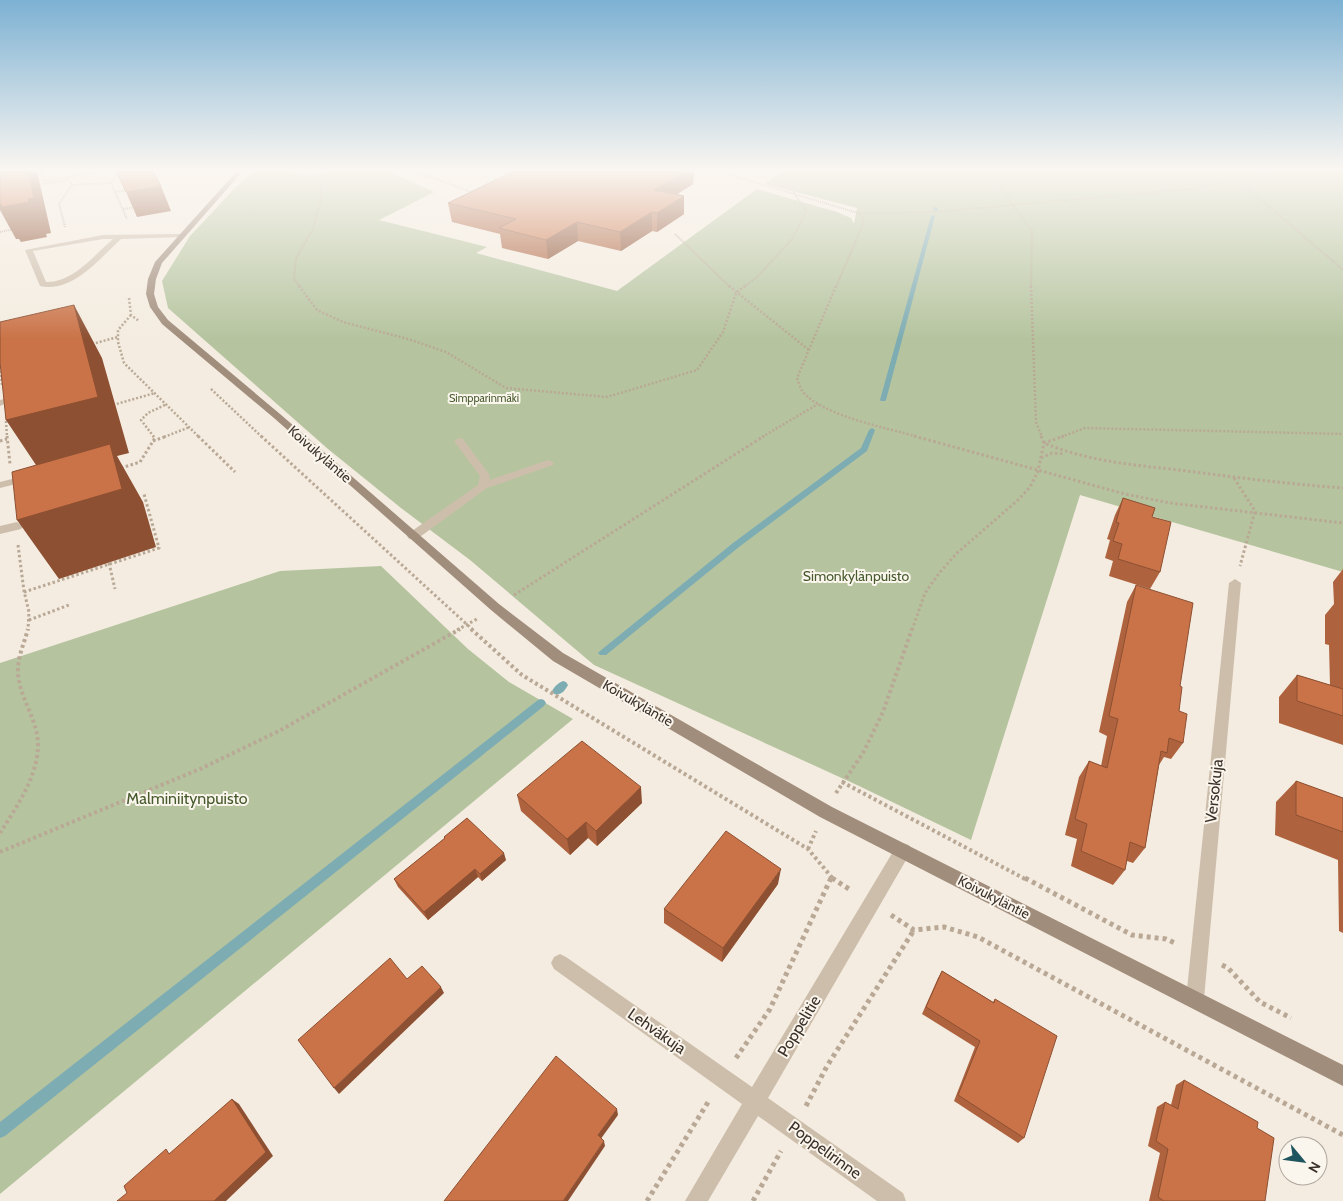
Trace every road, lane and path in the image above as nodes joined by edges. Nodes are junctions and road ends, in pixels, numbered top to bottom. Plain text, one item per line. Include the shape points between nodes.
1 (65, 227) edge
2 (125, 227) edge
3 (188, 227) edge
4 (314, 227) edge
5 (798, 227) edge
6 (862, 227) edge
7 (1029, 227) edge
8 (1294, 227) edge
9 (14, 229) edge
10 (0, 232) edge
11 (675, 234) dead end
12 (180, 236) junction
13 (118, 237) junction
14 (69, 243) junction
15 (1343, 270) edge
16 (736, 293) junction
17 (131, 315) dead end
18 (118, 337) junction
19 (91, 344) dead end
20 (809, 350) junction
21 (156, 393) junction
22 (167, 404) junction
23 (818, 404) junction
24 (108, 406) dead end
25 (6, 421) edge
26 (190, 427) junction
27 (1343, 434) edge
28 (7, 440) junction
29 (0, 441) edge
30 (458, 441) dead end
31 (152, 442) junction
32 (1044, 444) junction
33 (1073, 455) junction
34 (1041, 458) junction
35 (549, 463) dead end
36 (121, 468) dead end
37 (1038, 471) junction
38 (235, 472) dead end
39 (1233, 477) junction
40 (12, 482) joint
41 (0, 485) edge
42 (483, 486) junction
43 (1343, 488) edge
44 (144, 494) dead end
45 (1255, 511) junction
46 (1343, 523) edge
47 (16, 526) joint
48 (0, 530) edge
49 (413, 536) junction
50 (109, 563) junction
51 (1235, 583) joint
52 (115, 589) dead end
53 (24, 592) junction
54 (69, 605) dead end
55 (495, 607) junction
56 (29, 620) junction
57 (468, 625) dead end
58 (0, 833) edge
59 (903, 850) junction
60 (0, 852) edge
61 (831, 878) dead end
62 (914, 930) dead end
63 (1198, 954) junction
64 (560, 963) dead end
65 (1195, 998) junction
66 (1293, 1019) dead end
67 (1343, 1076) edge
68 (723, 1078) junction
69 (755, 1100) junction
70 (794, 1128) junction
71 (647, 1201) edge
72 (696, 1201) edge
73 (753, 1201) edge
74 (895, 1201) edge

1 - 14 path
2 - 13 path
3 - 12 main road, Koivukyläntie
4 - 16 path via 296,258 294,279 317,310 343,322 446,352 506,388 608,398 697,370 723,332
5 - 16 path via 792,239 758,276
6 - 20 path
7 - 32 path via 1036,422
8 - 15 path
9 - 10 path
11 - 16 path
12 - 13 street
12 - 49 main road, Koivukyläntie via 153,273 149,291 156,312
13 - 14 street
13 - 14 street via 69,280 43,284 29,250
16 - 20 path
17 - 18 path via 118,330
18 - 19 path
18 - 21 path via 124,363
20 - 23 path via 797,378 802,390
21 - 22 path
21 - 24 path
22 - 26 path
22 - 31 path via 141,420 155,438
23 - 37 path via 859,420
23 - 55 path
25 - 28 path
26 - 31 path
26 - 38 path
27 - 32 path via 1085,428
28 - 29 path
28 - 40 path
30 - 42 street via 485,476
31 - 36 path via 140,462
32 - 33 path
32 - 34 path
33 - 34 path via 1052,453
33 - 39 path
34 - 37 path
35 - 42 street
37 - 45 path via 1170,503
37 - 63 path via 1030,487 1014,504 952,556 934,576 883,712 863,753 842,782 1132,935 1166,939
39 - 43 path
39 - 45 path
40 - 41 street
42 - 49 street
44 - 50 path via 159,548
45 - 46 path
45 - 51 path
47 - 48 street
47 - 53 path
49 - 55 main road, Koivukyläntie
50 - 52 path
50 - 53 path
51 - 63 street, Versokuja
53 - 56 path
54 - 56 path
55 - 59 main road, Koivukyläntie via 558,657 826,812
56 - 58 path via 19,655 18,672 20,688 37,734 38,749 29,777
57 - 60 path via 278,731 200,769
59 - 65 main road, Koivukyläntie
59 - 69 street, Poppelitie
61 - 68 path via 770,1009
62 - 70 path via 827,1066
63 - 65 street, Versokuja
63 - 66 path via 1228,968 1260,1002
64 - 68 street, Lehväkuja
65 - 67 main road, Koivukyläntie
68 - 69 street, Lehväkuja
68 - 71 path
69 - 70 street, Poppelirinne
69 - 72 street, Poppelitie
70 - 73 path
70 - 74 street, Poppelirinne

